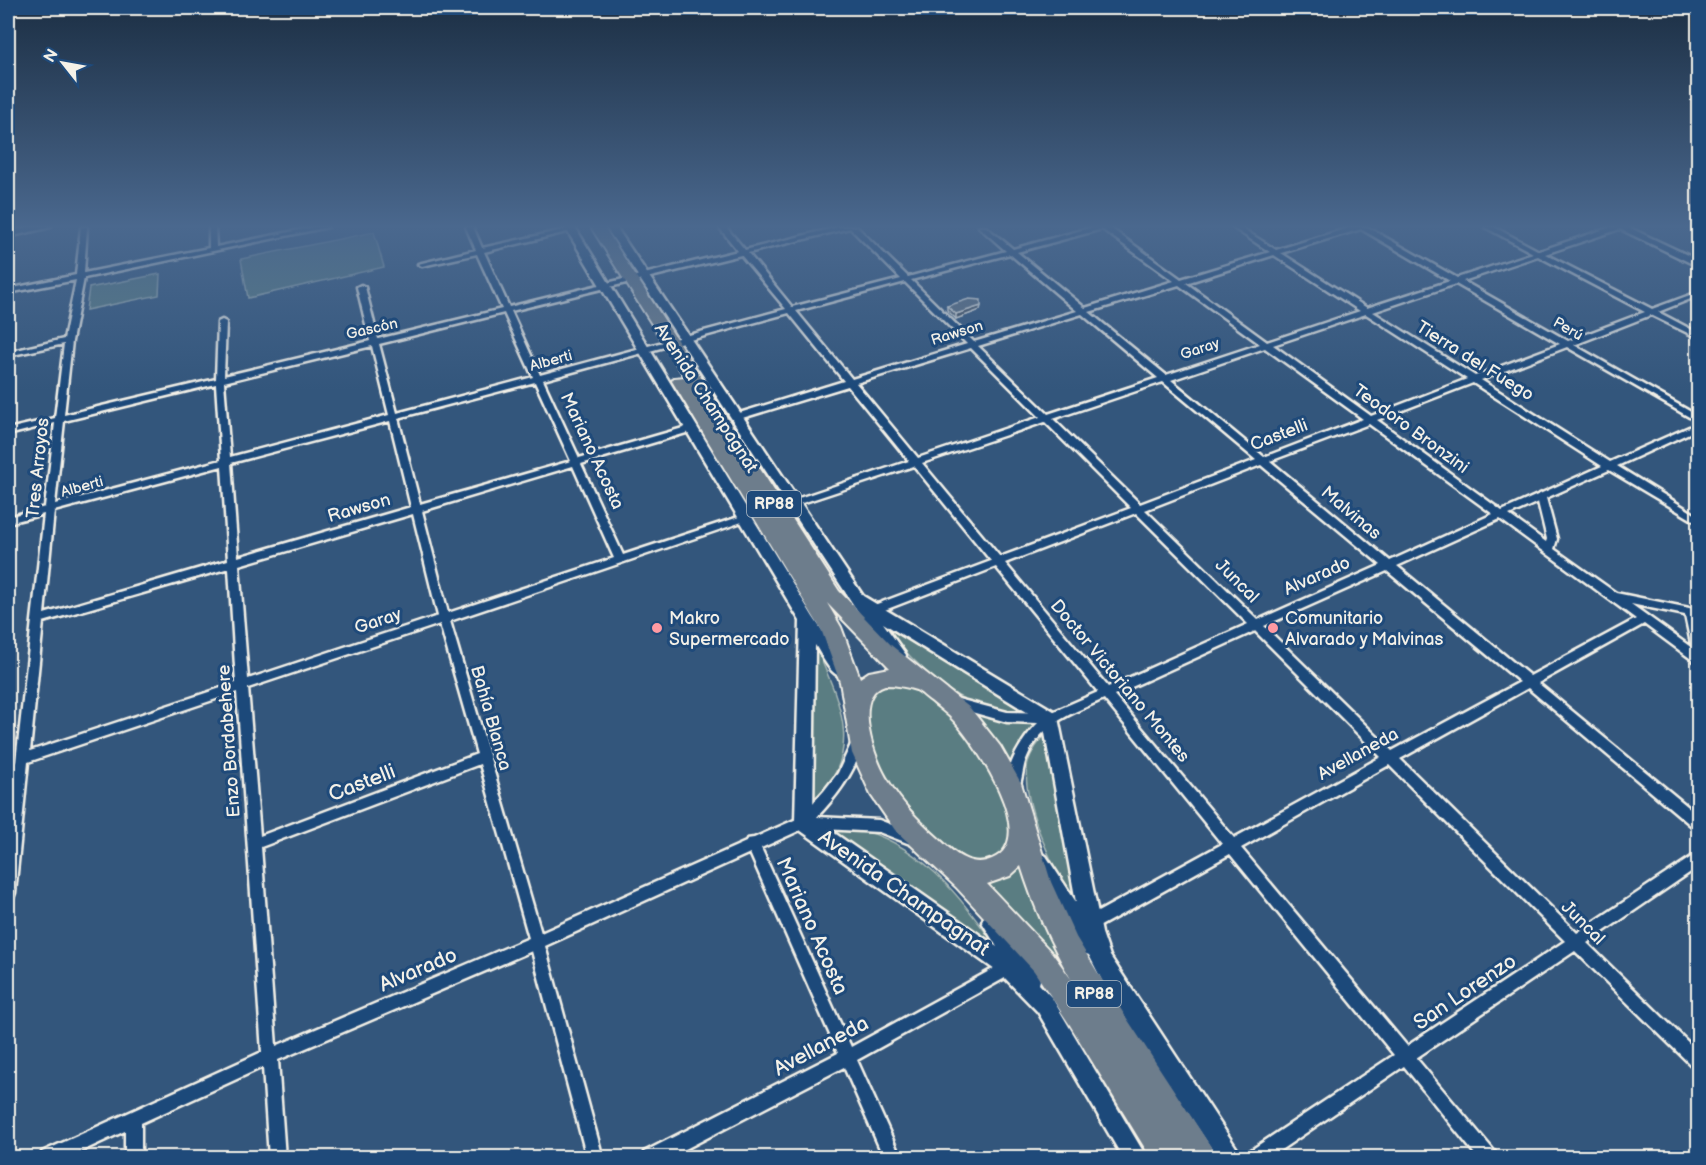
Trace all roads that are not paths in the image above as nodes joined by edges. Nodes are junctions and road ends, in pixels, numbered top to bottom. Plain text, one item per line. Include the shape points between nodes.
1 (58, 281) edge
2 (79, 281) edge
3 (494, 281) edge
4 (767, 281) edge
5 (901, 281) edge
6 (907, 281) edge
7 (1047, 281) edge
8 (1177, 281) edge
9 (1178, 281) edge
10 (1320, 281) edge
11 (1456, 281) edge
12 (1457, 281) edge
13 (1592, 281) edge
14 (626, 282) junction
15 (361, 287) dead end
16 (8, 291) edge
17 (1698, 294) edge
18 (791, 310) junction
19 (1082, 310) junction
20 (507, 311) junction
21 (1366, 311) junction
22 (1652, 312) junction
23 (222, 322) dead end
24 (1698, 336) edge
25 (68, 341) junction
26 (375, 342) junction
27 (972, 344) junction
28 (1568, 344) junction
29 (665, 345) junction
30 (1266, 345) junction
31 (8, 354) edge
32 (220, 379) junction
33 (538, 379) junction
34 (1164, 379) junction
35 (1474, 380) junction
36 (849, 381) junction
37 (395, 417) junction
38 (736, 417) junction
39 (1046, 418) junction
40 (60, 419) junction
41 (1698, 419) edge
42 (1370, 420) junction
43 (1698, 426) edge
44 (690, 429) junction
45 (8, 432) edge
46 (1686, 432) junction
47 (1698, 434) edge
48 (1263, 461) junction
49 (226, 462) junction
50 (916, 462) junction
51 (576, 463) junction
52 (1609, 466) junction
53 (1541, 497) junction
54 (793, 503) junction
55 (416, 508) junction
56 (1138, 508) junction
57 (50, 509) junction
58 (1501, 515) junction
59 (745, 518) junction
60 (8, 520) edge
61 (1698, 520) edge
62 (1549, 550) junction
63 (620, 560) junction
64 (233, 562) junction
65 (998, 562) junction
66 (1388, 565) junction
67 (1613, 596) junction
68 (858, 600) junction
69 (873, 610) junction
70 (444, 618) junction
71 (1644, 618) junction
72 (38, 620) junction
73 (808, 621) junction
74 (1256, 625) junction
75 (1698, 650) edge
76 (1698, 658) edge
77 (912, 675) junction
78 (1529, 682) junction
79 (243, 686) junction
80 (936, 693) junction
81 (1106, 693) junction
82 (853, 694) junction
83 (1051, 718) junction
84 (857, 726) junction
85 (483, 757) junction
86 (1390, 758) junction
87 (22, 763) junction
88 (8, 771) edge
89 (1017, 807) junction
90 (804, 822) junction
91 (1698, 823) edge
92 (752, 843) junction
93 (254, 844) junction
94 (1232, 845) junction
95 (1027, 846) junction
96 (1698, 860) edge
97 (949, 865) junction
98 (8, 893) edge
99 (1090, 924) junction
100 (537, 942) junction
101 (1577, 942) junction
102 (1009, 968) junction
103 (1108, 974) junction
104 (1045, 1005) junction
105 (270, 1056) junction
106 (1406, 1056) junction
107 (847, 1057) junction
108 (1698, 1062) edge
109 (133, 1119) junction
110 (48, 1158) edge
111 (133, 1158) edge
112 (277, 1158) edge
113 (595, 1158) edge
114 (650, 1158) edge
115 (893, 1158) edge
116 (1136, 1158) edge
117 (1169, 1158) edge
118 (1200, 1158) edge
119 (1232, 1158) edge
120 (1254, 1158) edge
121 (1489, 1158) edge

1 - 16 street
2 - 25 street, Tres Arroyos
3 - 20 street, Mariano Acosta
4 - 18 street, Doctor Victoriano Montes
5 - 18 street, Alberti
6 - 27 street, Juncal
7 - 19 street, Malvinas
8 - 19 street, Rawson
9 - 30 street, Teodoro Bronzini
10 - 21 street, Tierra del Fuego
11 - 21 street, Garay
12 - 28 street, Perú
13 - 22 street
14 - 20 street, Gascón
14 - 29 highway, Avenida Champagnat / RP88
14 - 29 street, Avenida Champagnat
15 - 26 street, Bahía Blanca
17 - 22 street, Castelli
18 - 29 street, Alberti
18 - 36 street, Doctor Victoriano Montes
19 - 27 street, Rawson
19 - 34 street, Malvinas
20 - 26 street, Gascón
20 - 33 street, Mariano Acosta
21 - 30 street, Garay
21 - 35 street, Tierra del Fuego
22 - 24 street
22 - 28 street, Castelli
23 - 32 street, Enzo Bordabehere
25 - 31 street
25 - 40 street, Tres Arroyos
26 - 32 street, Gascón
26 - 37 street, Bahía Blanca
27 - 36 street, Rawson
27 - 39 street, Juncal
28 - 35 street, Castelli
28 - 41 street, Perú
29 - 33 street, Alberti
29 - 38 street, Avenida Champagnat
29 - 44 street, Avenida Champagnat
29 - 77 highway, Avenida Champagnat / RP88 via 832,596 872,640
29 - 82 highway, Avenida Champagnat / RP88 via 824,614 844,659
30 - 34 street, Garay
30 - 42 street, Teodoro Bronzini
32 - 40 street, Gascón
32 - 49 street, Enzo Bordabehere
33 - 37 street, Alberti
33 - 51 street, Mariano Acosta
34 - 39 street, Garay
34 - 48 street, Malvinas
35 - 42 street, Castelli
35 - 52 street, Tierra del Fuego
36 - 38 street, Rawson
36 - 50 street, Doctor Victoriano Montes
37 - 49 street, Alberti
37 - 55 street, Bahía Blanca
38 - 54 street, Avenida Champagnat
39 - 50 street, Garay
39 - 56 street, Juncal
40 - 45 street, Gascón
40 - 57 street, Tres Arroyos
42 - 48 street, Castelli
42 - 58 street, Teodoro Bronzini
43 - 46 street, Alvarado
44 - 51 street, Rawson
44 - 59 street, Avenida Champagnat
46 - 47 street
46 - 52 street, Alvarado
48 - 56 street, Castelli
48 - 66 street, Malvinas
49 - 57 street, Alberti
49 - 64 street, Enzo Bordabehere
50 - 54 street, Garay
50 - 65 street, Doctor Victoriano Montes
51 - 55 street, Rawson
51 - 63 street, Mariano Acosta
52 - 53 street, Alvarado
52 - 61 street, Tierra del Fuego
53 - 58 street, Alvarado
53 - 62 street via 1552,539
54 - 68 street, Avenida Champagnat
55 - 64 street, Rawson
55 - 70 street, Bahía Blanca
56 - 65 street, Castelli
56 - 74 street, Juncal
57 - 60 street, Alberti
57 - 72 street, Tres Arroyos
58 - 62 street, Teodoro Bronzini
58 - 66 street, Alvarado
59 - 63 street, Garay
59 - 73 street, Avenida Champagnat
62 - 67 street, Teodoro Bronzini
63 - 70 street, Garay
64 - 72 street, Rawson
64 - 79 street, Enzo Bordabehere
65 - 69 street, Castelli
65 - 81 street, Doctor Victoriano Montes
66 - 74 street, Alvarado
66 - 78 street, Malvinas
67 - 71 street, Teodoro Bronzini
67 - 75 street via 1690,612
68 - 69 street, Avenida Champagnat
68 - 77 street, Avenida Champagnat
69 - 83 street, Avenida Champagnat
70 - 79 street, Garay
70 - 85 street, Bahía Blanca
71 - 76 street, Teodoro Bronzini
71 - 78 street, Avellaneda
72 - 87 street, Tres Arroyos
73 - 82 street, Avenida Champagnat
73 - 90 street, Avenida Champagnat
74 - 81 street, Alvarado
74 - 86 street, Juncal
77 - 80 highway, Avenida Champagnat / RP88
78 - 86 street, Avellaneda
78 - 91 street, Malvinas
79 - 87 street, Garay
79 - 93 street, Enzo Bordabehere
80 - 83 street, Alvarado via 996,715
80 - 84 highway, RP88 via 900,676 881,676 861,692
80 - 89 highway, Avenida Champagnat / RP88 via 962,714 984,741
81 - 83 street, Alvarado
81 - 94 street, Doctor Victoriano Montes
82 - 84 highway, Avenida Champagnat / RP88
83 - 89 street, Alvarado via 1029,739 1020,758 1014,777
83 - 99 street, Avenida Champagnat
84 - 90 street, Alvarado via 851,762 840,782
84 - 97 highway, Avenida Champagnat / RP88 via 863,753 890,804 908,828
85 - 93 street, Castelli
85 - 100 street, Bahía Blanca
86 - 94 street, Avellaneda
86 - 101 street, Juncal
87 - 88 street, Garay
87 - 98 street, Tres Arroyos
89 - 95 highway, Avenida Champagnat / RP88
89 - 97 highway, RP88 via 1021,832 1011,860 988,874 969,873
90 - 92 street, Alvarado
90 - 97 street, Alvarado via 879,826 908,836
90 - 102 street, Avenida Champagnat
92 - 100 street, Alvarado
92 - 107 street, Mariano Acosta
93 - 105 street, Enzo Bordabehere
94 - 99 street, Avellaneda
94 - 106 street, Doctor Victoriano Montes
95 - 103 street, Avenida Champagnat
95 - 118 highway, Avenida Champagnat / RP88 via 1048,906 1078,965
96 - 101 street, San Lorenzo
97 - 104 street, Avenida Champagnat
97 - 117 highway, Avenida Champagnat / RP88 via 1048,970
99 - 103 street, Avenida Champagnat
100 - 105 street, Alvarado
100 - 113 street, Bahía Blanca
101 - 106 street, San Lorenzo
101 - 108 street, Juncal
102 - 104 street, Avenida Champagnat
102 - 107 street, Avellaneda
103 - 119 street, Avenida Champagnat
104 - 116 street, Avenida Champagnat
105 - 109 street, Alvarado
105 - 112 street, Enzo Bordabehere
106 - 120 street, San Lorenzo
106 - 121 street, Doctor Victoriano Montes
107 - 114 street, Avellaneda
107 - 115 street, Mariano Acosta
109 - 110 street, Alvarado
109 - 111 street

